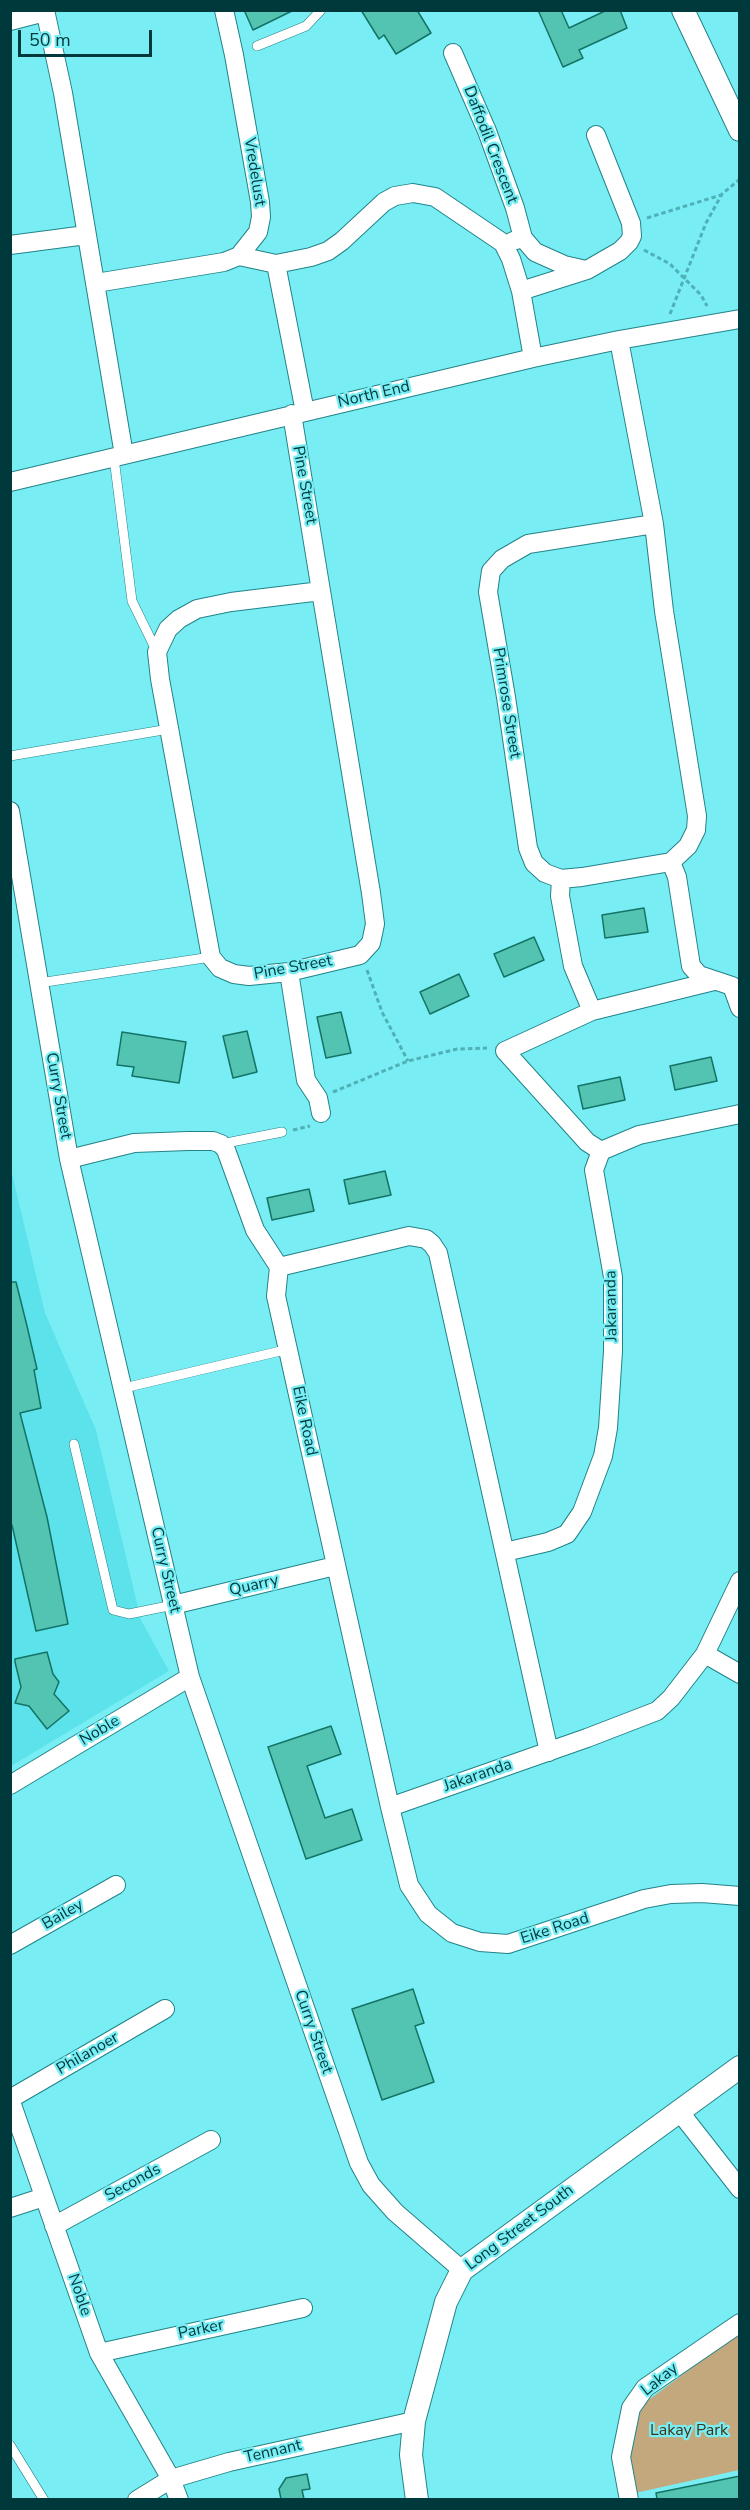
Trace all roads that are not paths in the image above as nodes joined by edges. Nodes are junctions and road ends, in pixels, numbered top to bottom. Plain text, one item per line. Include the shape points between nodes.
1 (224, 10) edge
2 (321, 10) edge
3 (683, 10) edge
4 (45, 11) edge
5 (10, 21) edge
6 (257, 46) dead end
7 (453, 53) dead end
8 (740, 130) edge
9 (596, 135) dead end
10 (86, 235) junction
11 (523, 238) junction
12 (503, 243) junction
13 (10, 245) edge
14 (239, 256) junction
15 (276, 264) junction
16 (587, 270) junction
17 (96, 284) junction
18 (521, 291) junction
19 (740, 319) edge
20 (619, 340) junction
21 (533, 358) junction
22 (299, 413) junction
23 (119, 457) junction
24 (10, 482) edge
25 (654, 524) junction
26 (321, 591) junction
27 (157, 652) junction
28 (169, 729) junction
29 (10, 756) edge
30 (10, 811) edge
31 (671, 862) junction
32 (561, 879) junction
33 (211, 957) junction
34 (289, 972) junction
35 (714, 981) junction
36 (39, 983) junction
37 (740, 1008) edge
38 (592, 1011) junction
39 (317, 1112) road end
40 (740, 1114) edge
41 (282, 1132) road end
42 (221, 1144) junction
43 (601, 1151) junction
44 (69, 1159) junction
45 (279, 1267) junction
46 (289, 1349) junction
47 (124, 1388) junction
48 (74, 1444) dead end
49 (505, 1552) junction
50 (335, 1566) junction
51 (740, 1581) edge
52 (173, 1605) junction
53 (705, 1654) junction
54 (740, 1674) edge
55 (190, 1677) junction
56 (549, 1752) junction
57 (10, 1785) edge
58 (390, 1807) junction
59 (116, 1885) dead end
60 (740, 1896) edge
61 (10, 1945) edge
62 (165, 2009) dead end
63 (740, 2067) edge
64 (10, 2099) edge
65 (679, 2111) junction
66 (211, 2140) dead end
67 (740, 2189) edge
68 (44, 2197) junction
69 (10, 2208) edge
70 (54, 2226) junction
71 (462, 2270) junction
72 (303, 2307) dead end
73 (740, 2323) edge
74 (99, 2353) junction
75 (414, 2421) junction
76 (10, 2445) edge
77 (171, 2479) junction
78 (44, 2499) edge
79 (137, 2499) edge
80 (178, 2499) edge
81 (417, 2499) edge
82 (629, 2499) edge

1 - 14 street, Vredelust via 261,217 258,232
2 - 6 lane via 306,26
3 - 8 street
4 - 5 street
4 - 10 street
7 - 11 street, Daffodil Crescent via 487,131
9 - 16 street via 631,223 632,236 620,251
10 - 13 street
10 - 17 street
11 - 12 street
11 - 16 street via 535,252
12 - 15 street via 435,197 413,193 384,202 328,251
12 - 18 street
14 - 15 street
14 - 17 street
15 - 22 street, Pine Street
16 - 18 street
17 - 23 street
18 - 21 street
19 - 20 street, North End
20 - 21 street, North End
20 - 25 street
21 - 22 street, North End
22 - 23 street, North End
22 - 26 street, Pine Street
23 - 24 street, North End
23 - 27 lane via 132,601
25 - 31 street via 697,816 696,830 688,846
25 - 32 street, Primrose Street via 528,544 501,559 491,571 488,592 528,848 534,863
26 - 27 street via 197,609 168,629
26 - 34 street, Pine Street via 375,924 371,943 360,955
27 - 28 street
28 - 29 lane
28 - 33 street
30 - 36 street, Curry Street
31 - 32 street
31 - 35 street via 677,877 691,966 699,975
32 - 38 street via 560,896 573,966
33 - 34 street, Pine Street via 220,968 234,974
33 - 36 lane
34 - 39 street via 306,1080
35 - 37 street via 732,986
35 - 38 street
36 - 44 street, Curry Street
38 - 43 street via 505,1051 587,1142
40 - 43 street via 639,1135
41 - 42 lane
42 - 44 street via 134,1143
42 - 45 street via 255,1230
43 - 49 street, Jakaranda via 594,1170 613,1277 613,1350 603,1456 582,1512 567,1534
44 - 47 street, Curry Street
45 - 46 street, Eike Road via 276,1296
45 - 49 street via 398,1237 417,1237 432,1244 442,1268
46 - 47 lane
46 - 50 street, Eike Road
47 - 52 street, Curry Street
48 - 52 lane via 113,1610 129,1614
49 - 56 street
50 - 52 street, Quarry
50 - 58 street, Eike Road
51 - 53 street, Jakaranda
52 - 55 street, Curry Street
53 - 54 street
53 - 56 street, Jakaranda via 657,1711
55 - 57 street, Noble
55 - 71 street, Curry Street via 359,2163 371,2185 395,2212
56 - 58 street, Jakaranda
58 - 60 street, Eike Road via 409,1886 428,1914 452,1933 480,1942 508,1944 671,1894
59 - 61 street, Bailey
62 - 64 street, Philanoer
63 - 65 street, Long Street South
64 - 68 street, Noble
65 - 67 street
65 - 71 street, Long Street South
66 - 70 street, Seconds
68 - 69 street
68 - 70 street, Noble
70 - 74 street, Noble
71 - 75 street, Long Street South via 446,2302
72 - 74 street, Parker
73 - 82 street, Lakay via 645,2388 630,2408 621,2457
74 - 77 street, Noble
75 - 77 street, Tennant via 229,2462
75 - 81 street, Long Street South via 411,2455
76 - 78 lane
77 - 79 street, Tennant
77 - 80 street, Noble

